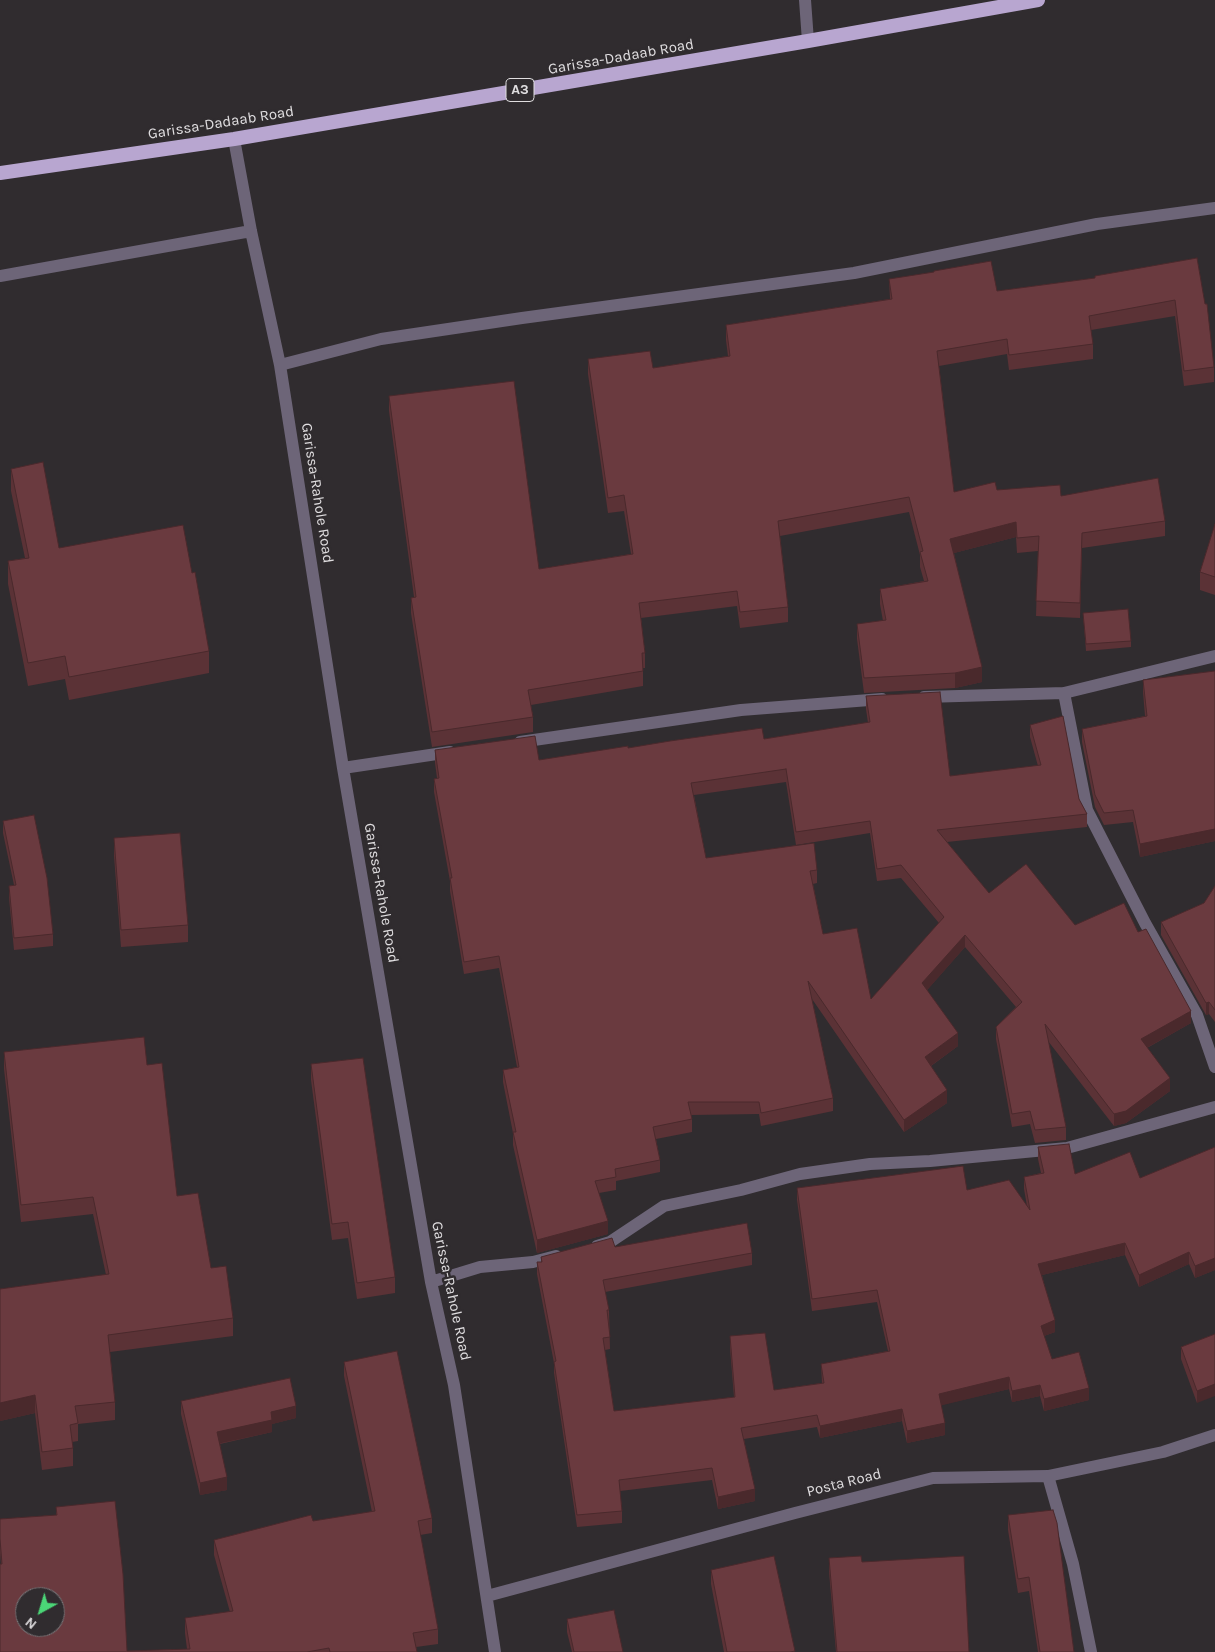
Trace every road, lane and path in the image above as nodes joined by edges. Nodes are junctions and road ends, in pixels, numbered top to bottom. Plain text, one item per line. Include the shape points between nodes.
1 (806, 0) edge
2 (1038, 0) edge
3 (808, 41) junction
4 (234, 139) junction
5 (0, 173) edge
6 (1215, 208) edge
7 (251, 231) junction
8 (0, 276) edge
9 (280, 365) junction
10 (1215, 656) edge
11 (1064, 692) junction
12 (913, 697) edge
13 (894, 698) edge
14 (508, 744) edge
15 (460, 751) edge
16 (343, 768) junction
17 (1215, 1067) edge
18 (1215, 1107) edge
19 (431, 1282) junction
20 (1215, 1436) edge
21 (1048, 1476) junction
22 (487, 1596) junction
23 (494, 1652) edge
24 (1091, 1652) edge

1 - 3 street
2 - 3 highway, Garissa-Dadaab Road / A3
3 - 4 highway, Garissa-Dadaab Road / A3
4 - 5 highway, Garissa-Dadaab Road / A3
4 - 7 street, Garissa-Rahole Road
6 - 9 street via 1097,224 854,273 381,339
7 - 8 street
7 - 9 street, Garissa-Rahole Road
9 - 16 street, Garissa-Rahole Road
10 - 11 street
11 - 12 street
11 - 17 street via 1087,810 1197,1015
13 - 14 street via 741,710
15 - 16 street
16 - 19 street, Garissa-Rahole Road
18 - 19 street via 1067,1148 870,1164 800,1174 664,1206 610,1242 534,1262 480,1267
19 - 22 street, Garissa-Rahole Road via 454,1384
20 - 21 street, Posta Road via 1162,1452
21 - 22 street, Posta Road via 933,1478
21 - 24 street via 1073,1564
22 - 23 street, Garissa-Rahole Road

